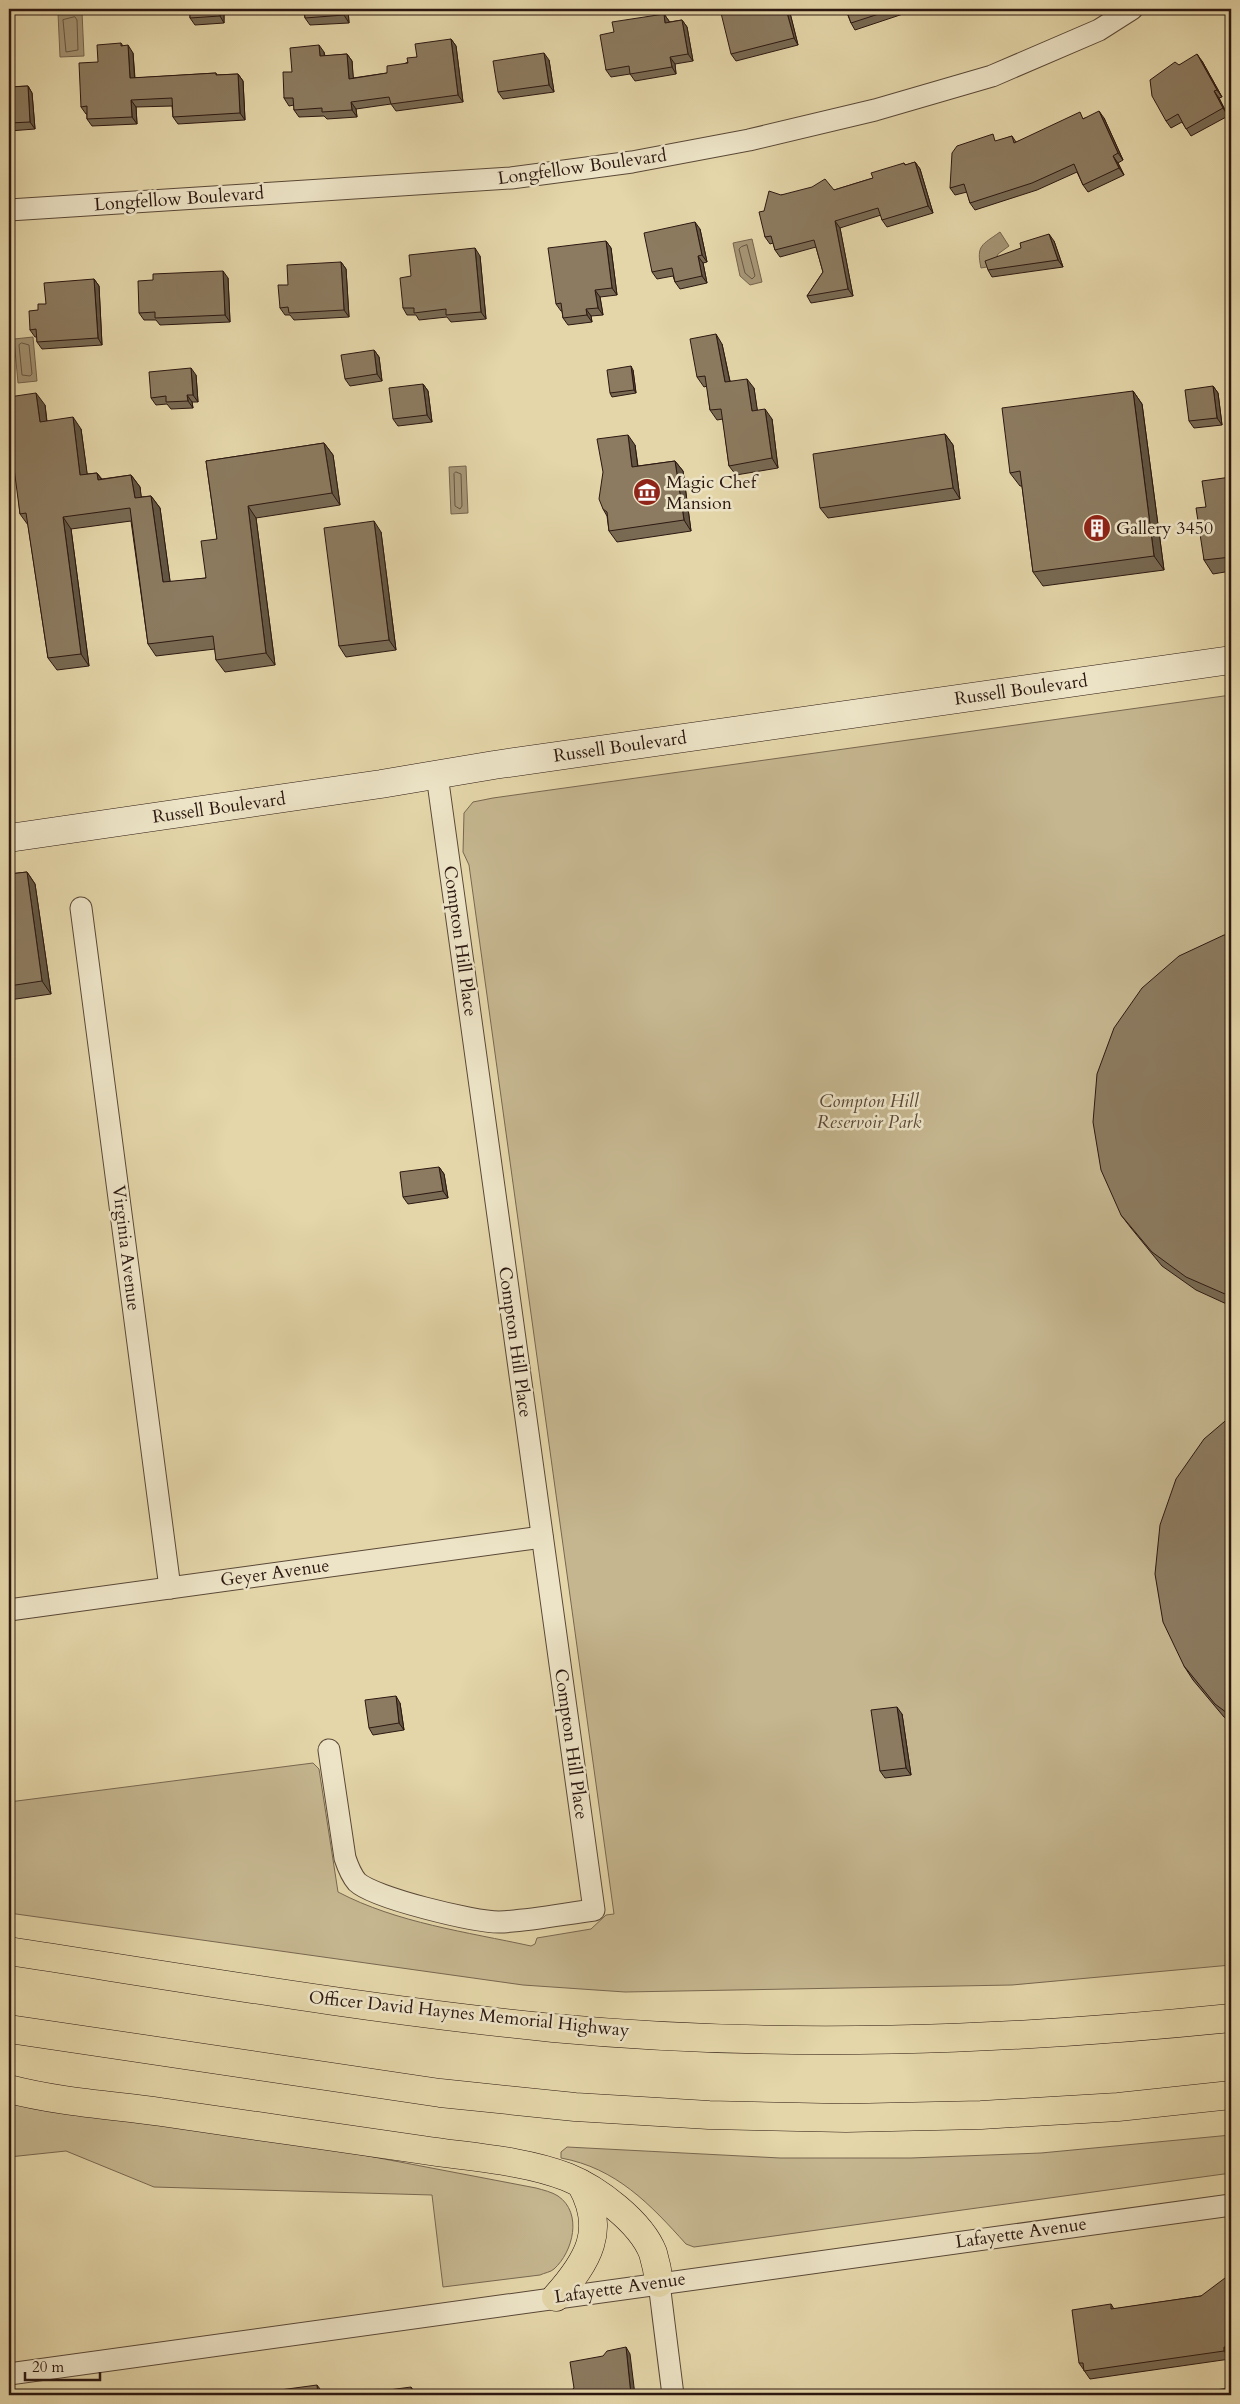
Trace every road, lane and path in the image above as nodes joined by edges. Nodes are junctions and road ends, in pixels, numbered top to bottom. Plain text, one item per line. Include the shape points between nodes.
1 (1132, 9) edge
2 (9, 210) edge
3 (1231, 660) edge
4 (437, 775) junction
5 (9, 838) edge
6 (81, 908) dead end
7 (542, 1536) junction
8 (170, 1588) junction
9 (9, 1610) edge
10 (329, 1750) dead end
11 (9, 1951) edge
12 (1231, 2018) edge
13 (9, 2029) edge
14 (9, 2089) edge
15 (1231, 2095) edge
16 (581, 2184) junction
17 (1231, 2204) edge
18 (659, 2283) junction
19 (556, 2297) junction
20 (9, 2374) edge
21 (673, 2395) edge

1 - 2 street, Longfellow Boulevard via 1099,30 992,76 875,110 749,140 632,162 511,178
3 - 4 main road, Russell Boulevard
4 - 5 main road, Russell Boulevard
4 - 7 street, Compton Hill Place
6 - 8 street, Virginia Avenue
7 - 8 street, Geyer Avenue
7 - 10 street, Compton Hill Place via 594,1910 498,1922 464,1918 372,1892 357,1882 345,1858
8 - 9 street, Geyer Avenue
11 - 12 highway, Officer David Haynes Memorial Highway via 418,2012 554,2028 690,2037 828,2041 964,2039 1100,2032
13 - 15 highway via 440,2093 575,2107 681,2113 846,2118 981,2115 1118,2107
14 - 16 highway via 66,2101 509,2164 549,2172
16 - 18 highway via 606,2200 637,2229 652,2252
16 - 19 highway via 594,2222 593,2240 580,2268
17 - 18 street, Lafayette Avenue
18 - 19 street, Lafayette Avenue
18 - 21 street
19 - 20 street, Lafayette Avenue

